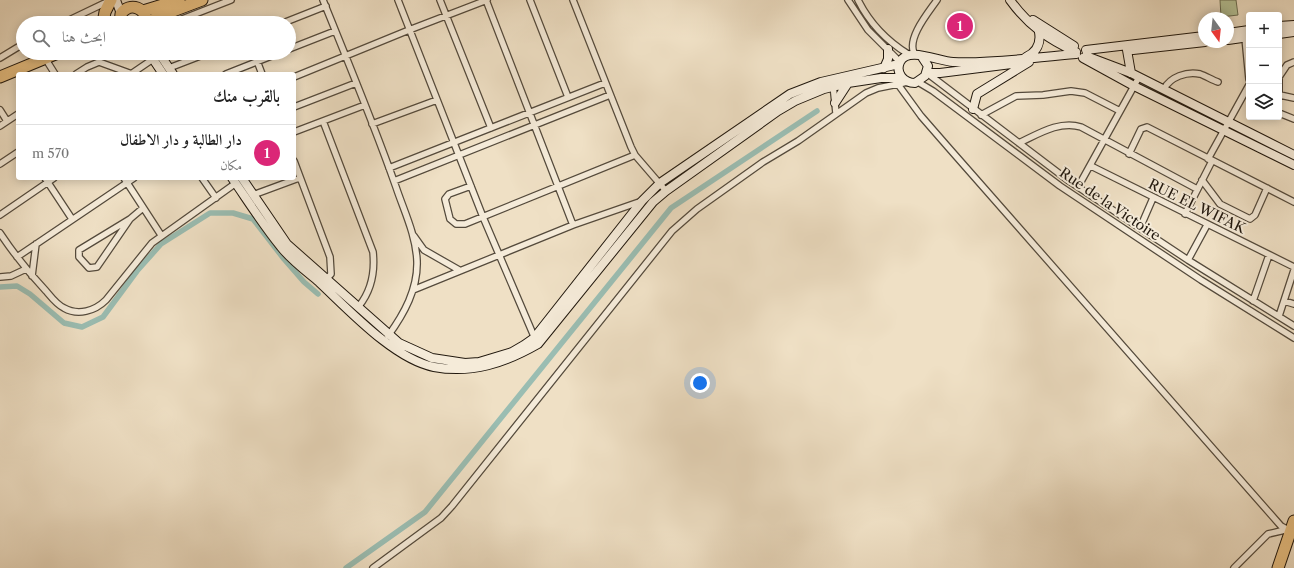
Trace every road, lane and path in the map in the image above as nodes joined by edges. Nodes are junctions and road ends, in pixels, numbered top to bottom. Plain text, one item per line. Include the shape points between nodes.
1 (111, 0) edge
2 (116, 0) edge
3 (180, 0) edge
4 (202, 0) edge
5 (231, 0) edge
6 (323, 0) edge
7 (398, 0) edge
8 (440, 0) edge
9 (486, 0) edge
10 (530, 0) edge
11 (573, 0) edge
12 (848, 0) edge
13 (858, 0) edge
14 (937, 0) edge
15 (1010, 0) edge
16 (1016, 0) edge
17 (136, 6) edge
18 (326, 6) junction
19 (78, 16) edge
20 (104, 16) edge
21 (119, 16) edge
22 (121, 16) edge
23 (145, 16) edge
24 (162, 16) edge
25 (190, 16) edge
26 (446, 16) junction
27 (296, 18) edge
28 (1294, 25) edge
29 (1282, 26) edge
30 (409, 30) junction
31 (1246, 30) edge
32 (336, 31) junction
33 (1039, 32) junction
34 (1234, 32) edge
35 (1294, 32) edge
36 (1282, 34) edge
37 (1198, 37) edge
38 (1246, 38) edge
39 (1234, 39) edge
40 (1198, 43) edge
41 (296, 46) edge
42 (16, 48) edge
43 (888, 49) junction
44 (1128, 50) junction
45 (911, 54) junction
46 (1081, 54) junction
47 (345, 56) junction
48 (922, 56) junction
49 (0, 58) edge
50 (27, 60) edge
51 (32, 60) edge
52 (44, 60) edge
53 (147, 60) edge
54 (155, 60) edge
55 (162, 60) edge
56 (193, 60) edge
57 (262, 60) edge
58 (1027, 60) junction
59 (257, 62) junction
60 (1294, 62) edge
61 (899, 63) junction
62 (884, 68) junction
63 (0, 70) edge
64 (53, 72) edge
65 (79, 72) edge
66 (126, 72) edge
67 (134, 72) edge
68 (168, 72) edge
69 (231, 72) edge
70 (261, 72) edge
71 (927, 73) junction
72 (1131, 73) junction
73 (1282, 73) edge
74 (296, 75) edge
75 (0, 77) edge
76 (1139, 77) junction
77 (902, 81) junction
78 (833, 82) junction
79 (918, 82) junction
80 (1218, 82) dead end
81 (356, 83) junction
82 (605, 83) junction
83 (848, 83) junction
84 (1134, 86) junction
85 (1164, 89) junction
86 (1246, 90) edge
87 (610, 95) junction
88 (1282, 96) edge
89 (568, 97) junction
90 (1294, 98) edge
91 (437, 100) junction
92 (834, 103) junction
93 (365, 105) junction
94 (296, 106) edge
95 (973, 109) junction
96 (0, 110) edge
97 (1120, 111) junction
98 (529, 112) junction
99 (836, 113) junction
100 (1282, 114) edge
101 (16, 115) edge
102 (981, 115) junction
103 (1294, 120) edge
104 (7, 121) junction
105 (323, 121) junction
106 (1228, 122) junction
107 (372, 124) junction
108 (0, 126) edge
109 (534, 126) junction
110 (491, 128) junction
111 (296, 131) edge
112 (1224, 131) junction
113 (1104, 141) junction
114 (454, 143) junction
115 (1019, 143) junction
116 (16, 153) edge
117 (1129, 154) junction
118 (636, 155) junction
119 (1294, 155) edge
120 (459, 156) junction
121 (1210, 160) junction
122 (0, 164) edge
123 (1294, 165) edge
124 (1091, 166) junction
125 (296, 168) edge
126 (389, 168) junction
127 (299, 178) junction
128 (296, 179) edge
129 (46, 180) edge
130 (125, 180) edge
131 (203, 180) edge
132 (237, 180) edge
133 (294, 180) edge
134 (1202, 180) junction
135 (394, 181) junction
136 (660, 184) junction
137 (471, 186) junction
138 (558, 187) junction
139 (1078, 187) junction
140 (1267, 188) junction
141 (1197, 189) junction
142 (666, 191) junction
143 (253, 195) junction
144 (216, 198) junction
145 (1153, 198) junction
146 (642, 201) junction
147 (1294, 202) edge
148 (143, 208) junction
149 (1185, 214) junction
150 (0, 215) edge
151 (483, 217) junction
152 (72, 219) junction
153 (130, 219) junction
154 (573, 225) junction
155 (1207, 225) junction
156 (1140, 228) junction
157 (0, 233) edge
158 (412, 233) junction
159 (161, 236) junction
160 (36, 244) junction
161 (499, 255) junction
162 (1269, 255) junction
163 (17, 257) junction
164 (1188, 260) junction
165 (26, 269) junction
166 (1294, 269) edge
167 (459, 270) junction
168 (32, 276) junction
169 (0, 277) edge
170 (324, 282) junction
171 (413, 290) junction
172 (1253, 301) junction
173 (1284, 301) junction
174 (1294, 304) edge
175 (358, 306) junction
176 (1279, 316) junction
177 (1294, 326) edge
178 (387, 338) junction
179 (1294, 338) edge
180 (536, 341) junction
181 (1292, 531) edge
182 (373, 568) edge
183 (1234, 568) edge
184 (1278, 568) edge
185 (1284, 568) edge

1 - 19 street
1 - 20 highway
2 - 21 main road
3 - 17 highway
4 - 24 highway
5 - 25 street
6 - 18 street
7 - 30 street
8 - 26 street
9 - 26 street
9 - 98 street
10 - 89 street
11 - 82 street
12 - 43 street via 862,22
13 - 45 street via 877,28
14 - 45 street via 914,37
15 - 33 main road
16 - 46 main road via 1039,25
17 - 22 highway via 128,8
17 - 23 highway
18 - 27 street
18 - 32 street
26 - 30 street
26 - 110 street
28 - 29 main road
30 - 47 street
30 - 91 street
31 - 34 main road
32 - 41 street
32 - 47 street
33 - 46 main road
33 - 58 main road via 1037,48
35 - 36 main road
37 - 46 main road
38 - 39 main road
40 - 44 main road
42 - 49 street
43 - 61 street
43 - 62 main road via 888,59
44 - 46 main road
44 - 72 main road
45 - 48 main road
45 - 61 main road
46 - 58 main road
46 - 72 main road
46 - 84 main road
47 - 74 street
47 - 81 street
48 - 58 main road via 940,61 963,62
48 - 71 main road via 928,66
50 - 63 highway
51 - 75 highway
52 - 64 street
53 - 67 street
54 - 68 main road
55 - 68 main road
56 - 68 street
57 - 59 street
58 - 71 main road
58 - 95 main road via 977,94
59 - 69 street
59 - 70 street
60 - 73 street
61 - 62 main road
61 - 77 main road
62 - 78 main road
65 - 66 street via 99,62
71 - 79 main road
71 - 95 street, Rue de la Victoire
72 - 76 main road
76 - 84 street
76 - 85 main road
77 - 79 main road
77 - 83 main road via 874,78
77 - 99 street via 866,93
77 - 181 street via 921,116
78 - 83 main road
78 - 92 street
78 - 136 main road via 799,89 782,98
78 - 142 main road via 778,111
79 - 179 street, Rue de la Victoire via 1068,191 1201,280
80 - 85 street via 1193,74 1173,78
81 - 93 street
81 - 94 street
82 - 87 street
82 - 89 street
83 - 92 main road
84 - 97 street
84 - 112 main road
85 - 106 main road
86 - 106 street
87 - 109 street
87 - 118 street
88 - 90 street
89 - 98 street
91 - 107 street
91 - 114 street
92 - 99 street
93 - 105 street
93 - 107 street
95 - 102 street, Rue de la Victoire
96 - 104 street
97 - 102 street via 1085,93 1071,91 1016,96
97 - 113 street
98 - 109 street
98 - 110 street
99 - 182 street via 682,221 662,242 452,506 441,518
100 - 103 street
101 - 104 street
102 - 115 street, Rue de la Victoire
104 - 108 street
105 - 111 street
105 - 175 street via 373,252 372,279
106 - 112 street
106 - 119 main road
107 - 126 street
109 - 120 street
109 - 138 street
110 - 114 street
112 - 121 street
112 - 123 main road
113 - 115 street via 1073,124 1052,128
113 - 117 street
113 - 124 street
114 - 120 street
114 - 126 street
115 - 139 street, Rue de la Victoire
116 - 122 street
117 - 121 street via 1141,129 1145,127
117 - 141 street
118 - 136 street
118 - 138 street
120 - 135 street
120 - 137 street
121 - 134 street
121 - 140 street
124 - 139 street
124 - 145 street, RUE EL WIFAK
125 - 127 street
126 - 135 street
127 - 128 street
127 - 170 street via 330,257 332,270
129 - 150 street
129 - 152 street
130 - 148 street
130 - 152 street
131 - 144 street
132 - 143 main road
132 - 144 street
132 - 170 main road via 282,249
133 - 143 street
134 - 140 street via 1220,204 1250,219 1255,215
134 - 141 street
135 - 158 street
136 - 142 street
136 - 146 main road
137 - 151 street
137 - 151 street via 449,194 445,199 450,219 460,225
138 - 151 street
138 - 154 street
139 - 156 street, Rue de la Victoire
140 - 147 street
141 - 149 street
142 - 180 main road via 653,202
143 - 170 main road via 287,244
144 - 159 street
145 - 149 street, RUE EL WIFAK
145 - 156 street
146 - 154 street
146 - 180 main road
148 - 153 street
148 - 159 street
149 - 155 street, RUE EL WIFAK
151 - 161 street
152 - 160 street
153 - 153 street via 79,250 79,257 89,268 97,267
154 - 161 street
155 - 162 street, RUE EL WIFAK
155 - 164 street
156 - 164 street, Rue de la Victoire
157 - 163 street
158 - 167 street via 424,250
158 - 171 street via 417,261
159 - 168 street via 145,250 106,300 85,312 63,308
160 - 163 street
160 - 168 street
161 - 167 street
161 - 180 street
162 - 166 street, RUE EL WIFAK
162 - 172 street
163 - 165 street
164 - 172 street, Rue de la Victoire
165 - 168 street
165 - 169 street via 11,276
166 - 173 street
167 - 171 street
170 - 175 main road
170 - 178 main road
171 - 178 street
172 - 176 street, Rue de la Victoire
173 - 174 street
173 - 176 street
175 - 178 main road
176 - 177 street, Rue de la Victoire
178 - 180 main road via 426,356 465,363 480,362
181 - 183 street via 1268,534
181 - 184 highway
181 - 185 highway

